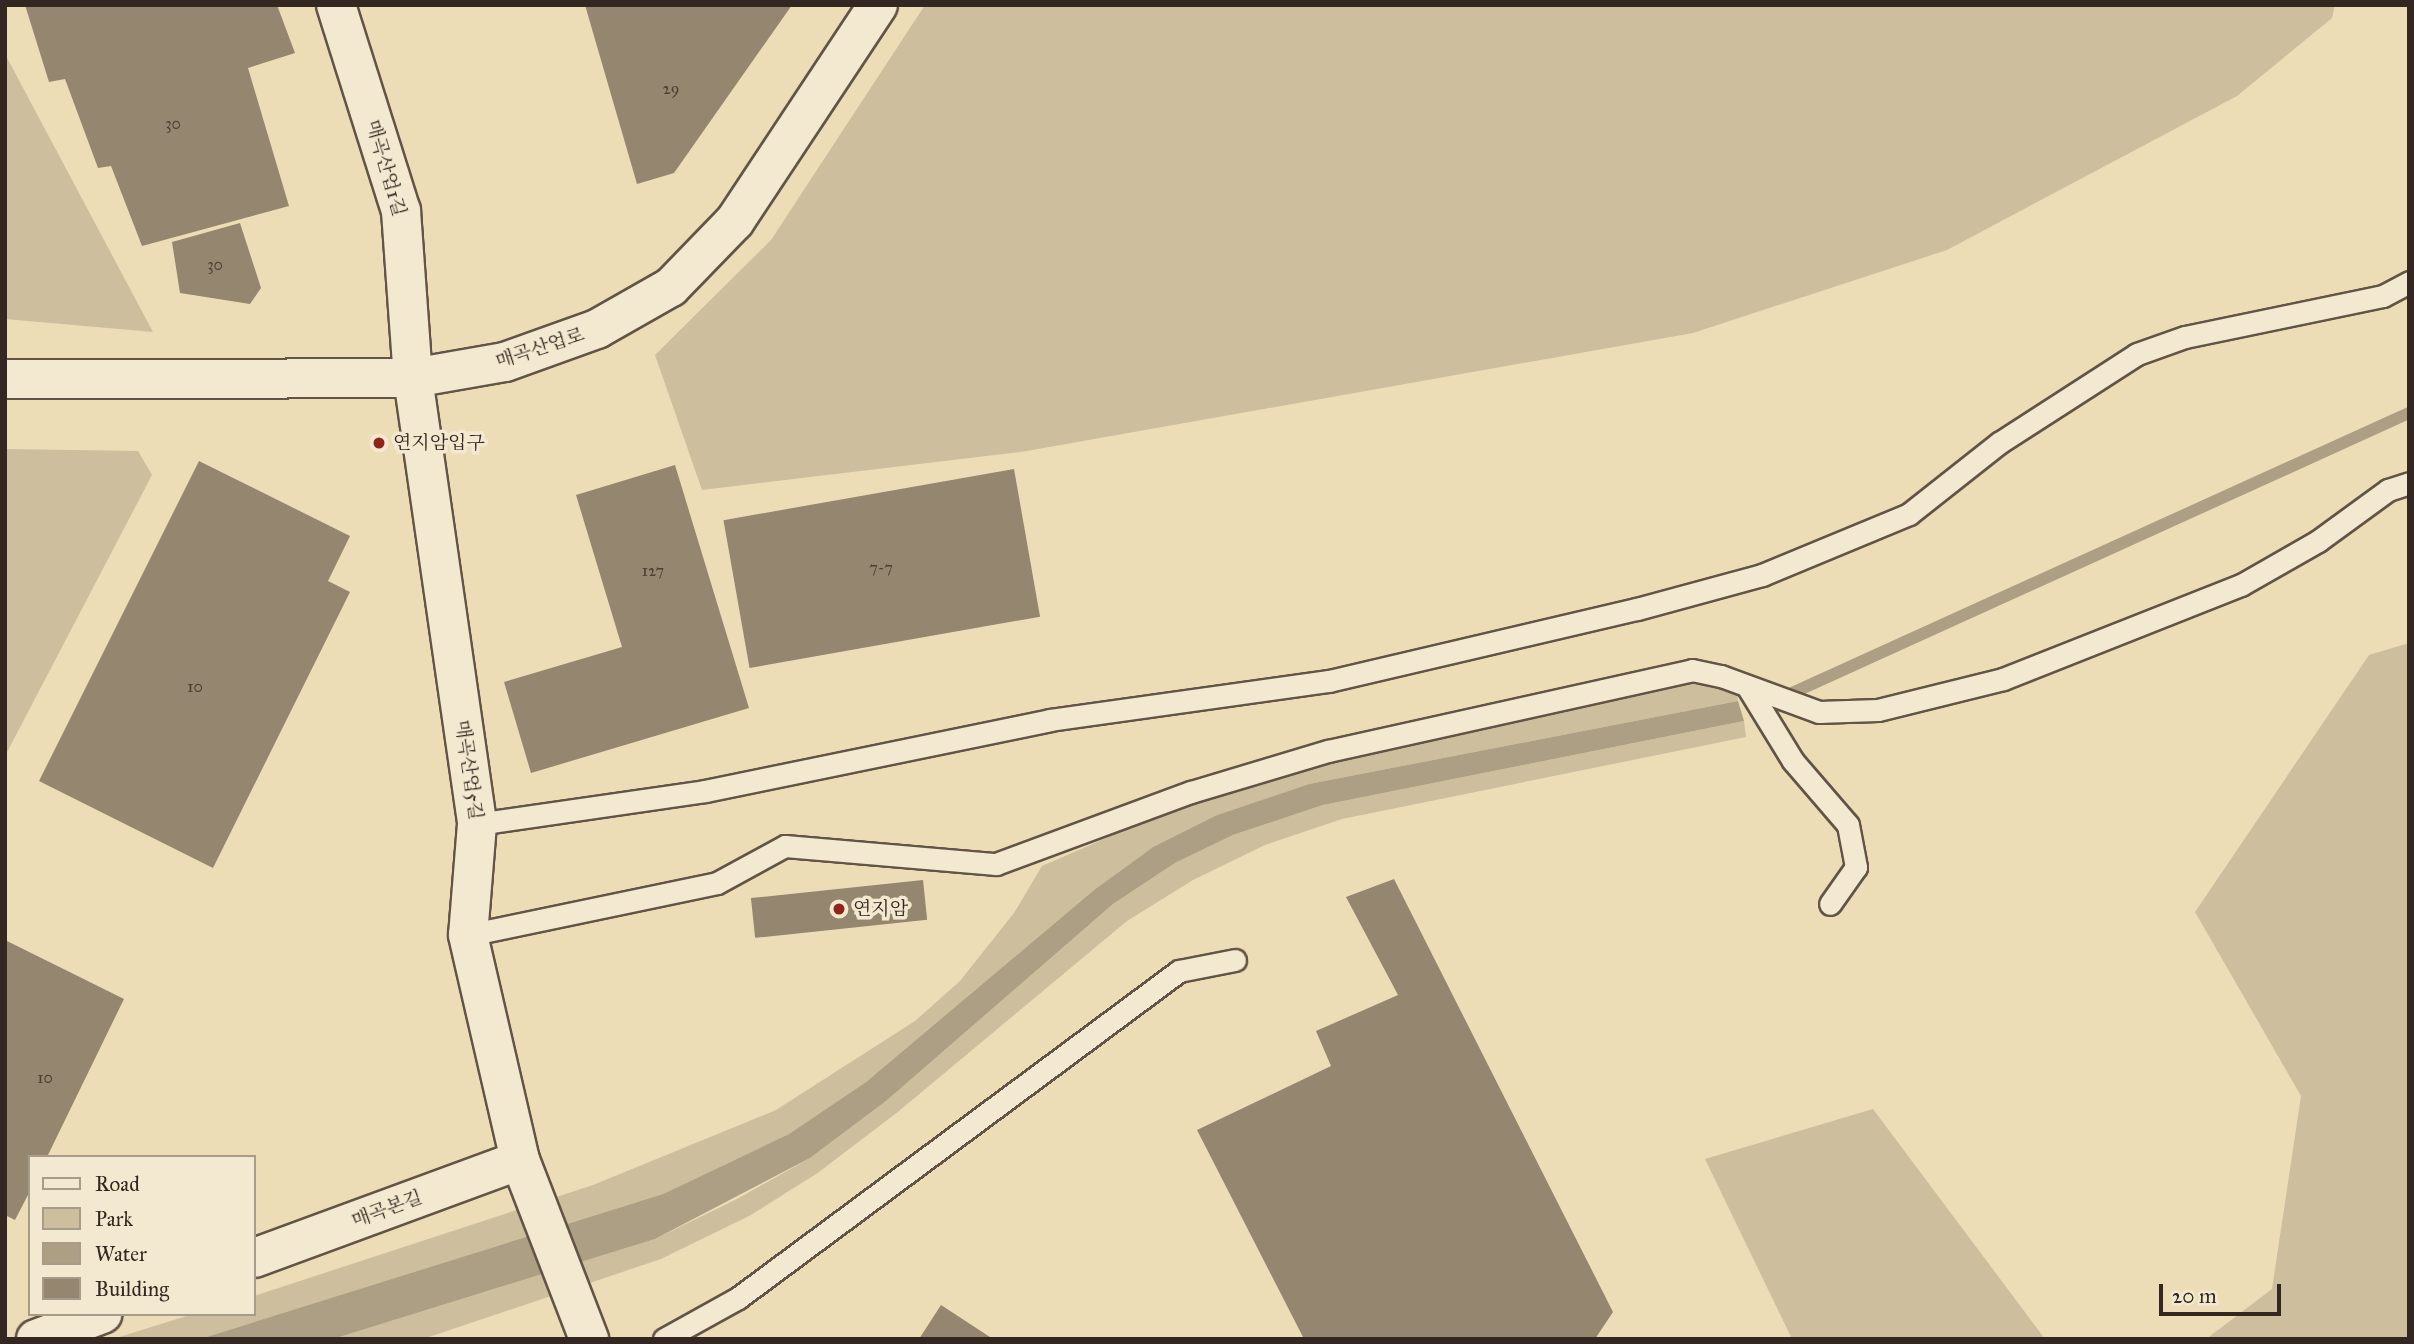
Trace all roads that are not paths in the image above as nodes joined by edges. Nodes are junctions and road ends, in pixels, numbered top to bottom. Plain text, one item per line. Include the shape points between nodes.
1 (336, 5) edge
2 (878, 5) edge
3 (2409, 282) edge
4 (413, 378) junction
5 (5, 379) edge
6 (2409, 483) edge
7 (1747, 686) junction
8 (477, 824) junction
9 (1830, 904) dead end
10 (468, 935) junction
11 (1235, 960) dead end
12 (520, 1160) junction
13 (256, 1257) edge
14 (97, 1316) edge
15 (588, 1337) edge
16 (36, 1339) edge
17 (664, 1339) edge

1 - 4 street, 매곡산업1길 via 401,211
2 - 4 street, 매곡산업로 via 736,221 671,287 597,330 505,362
3 - 8 lane via 2383,296 2185,337 2137,354 1999,443 1909,514 1749,579 1329,681 1049,720 705,791
4 - 5 street, 매곡산업로
4 - 8 street, 매곡산업5길
6 - 7 lane via 2388,490 2318,541 2241,585 2003,679 1878,710 1819,712
7 - 9 lane via 1793,761 1848,825 1856,867
7 - 10 lane via 1692,670 1328,751 1191,792 996,864 785,846 717,883
8 - 10 street, 매곡산업5길
10 - 12 street, 매곡산업5길
11 - 17 lane via 1179,971 738,1298
12 - 13 street, 매곡본길
12 - 15 street, 매곡산업5길
14 - 16 street

